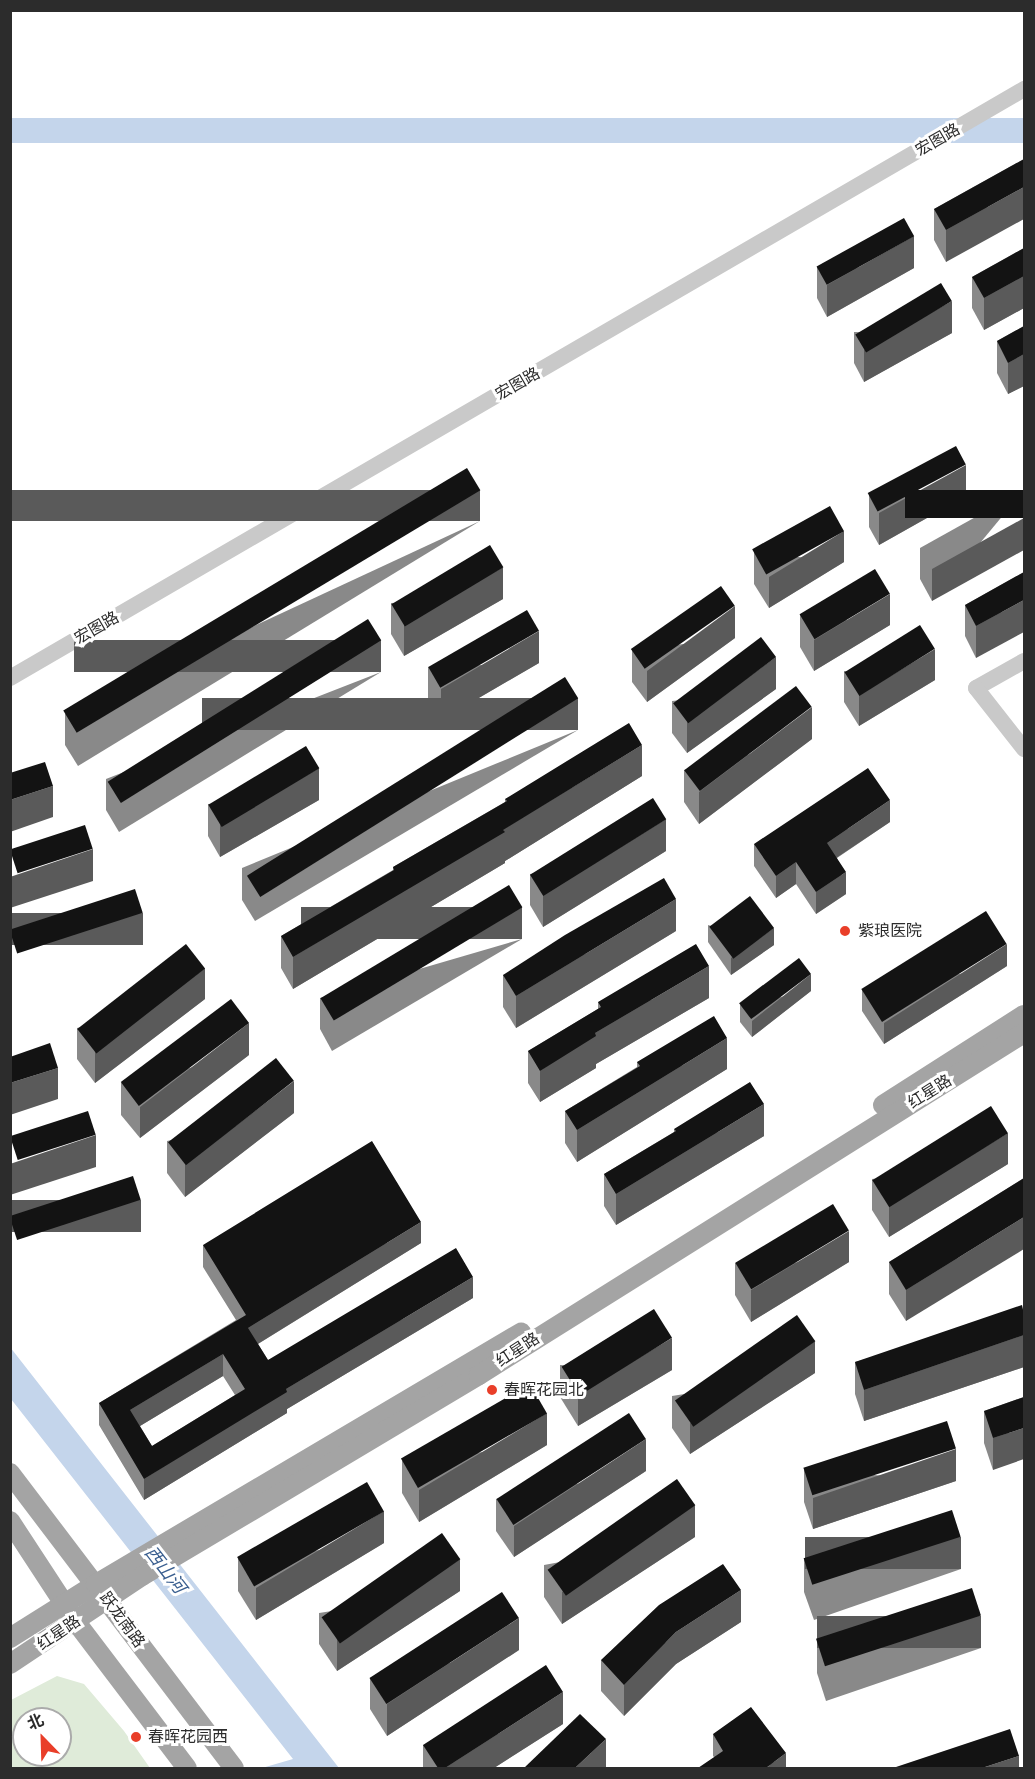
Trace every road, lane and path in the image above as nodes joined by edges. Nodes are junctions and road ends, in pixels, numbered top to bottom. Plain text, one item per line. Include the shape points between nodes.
1 (1024, 89) edge
2 (1024, 661) edge
3 (10, 678) edge
4 (1024, 749) edge
5 (1024, 1015) edge
6 (1024, 1033) edge
7 (10, 1473) edge
8 (10, 1521) edge
9 (175, 1548) junction
10 (101, 1592) junction
11 (66, 1604) junction
12 (76, 1622) junction
13 (10, 1638) edge
14 (10, 1664) edge
15 (187, 1768) edge
16 (233, 1768) edge

1 - 3 street, 宏图路
2 - 4 street via 976,688
5 - 9 main road, 红星路 via 572,1303
6 - 9 main road, 红星路 via 479,1375
7 - 10 main road, 跃龙南路
8 - 11 main road
9 - 10 main road, 红星路
10 - 11 main road, 红星路
10 - 12 main road, 红星路
10 - 16 main road, 跃龙南路
11 - 12 main road
11 - 13 main road, 红星路
12 - 14 main road, 红星路
12 - 15 main road

